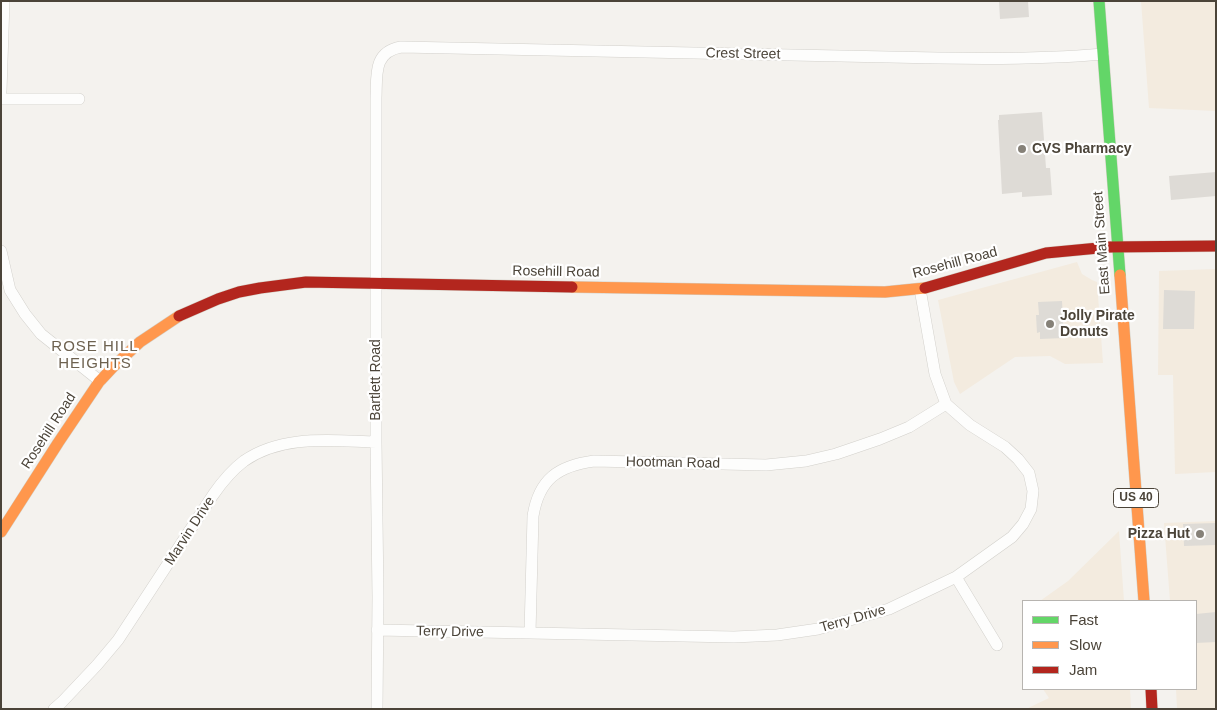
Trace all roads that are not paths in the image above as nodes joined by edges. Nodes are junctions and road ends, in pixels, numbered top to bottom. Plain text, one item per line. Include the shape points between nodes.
1 (4, 1) edge
2 (1099, 1) edge
3 (385, 54) joint
4 (1103, 54) junction
5 (1, 91) edge
6 (1, 99) edge
7 (79, 99) dead end
8 (1216, 246) edge
9 (1118, 247) junction
10 (1, 251) edge
11 (376, 284) junction
12 (920, 289) junction
13 (100, 381) junction
14 (946, 404) junction
15 (376, 442) junction
16 (1, 532) edge
17 (956, 577) junction
18 (1144, 600) edge
19 (377, 630) junction
20 (530, 633) junction
21 (997, 645) dead end
22 (1151, 690) edge
23 (54, 709) edge
24 (377, 709) edge
25 (1152, 709) edge

1 - 5 street
2 - 4 street, East Main Street / US 40
3 - 4 street, Crest Street via 401,47 1022,59
3 - 11 street, Bartlett Road via 378,70 376,98
4 - 9 street, East Main Street / US 40
6 - 7 street
8 - 9 street, Rosehill Road
9 - 12 street, Rosehill Road via 1046,253
9 - 18 street, East Main Street / US 40
10 - 13 street via 10,290 25,314 41,334
11 - 12 street, Rosehill Road via 865,292
11 - 13 street, Rosehill Road via 285,283 221,297 155,331
11 - 15 street, Bartlett Road
12 - 14 street, Terry Drive via 935,374
13 - 16 street, Rosehill Road
14 - 17 street, Terry Drive via 1018,460 1029,473 1033,492 1031,509 1012,537
14 - 20 street, Hootman Road via 909,427 880,439 806,461 766,465 594,462 565,468 543,488 533,516
15 - 19 street, Bartlett Road
15 - 23 street, Marvin Drive via 291,442 261,451 244,461 213,495 118,640
17 - 20 street, Terry Drive via 889,609 818,629 777,635
17 - 21 street
19 - 20 street, Terry Drive
19 - 24 street, Bartlett Road
22 - 25 street

